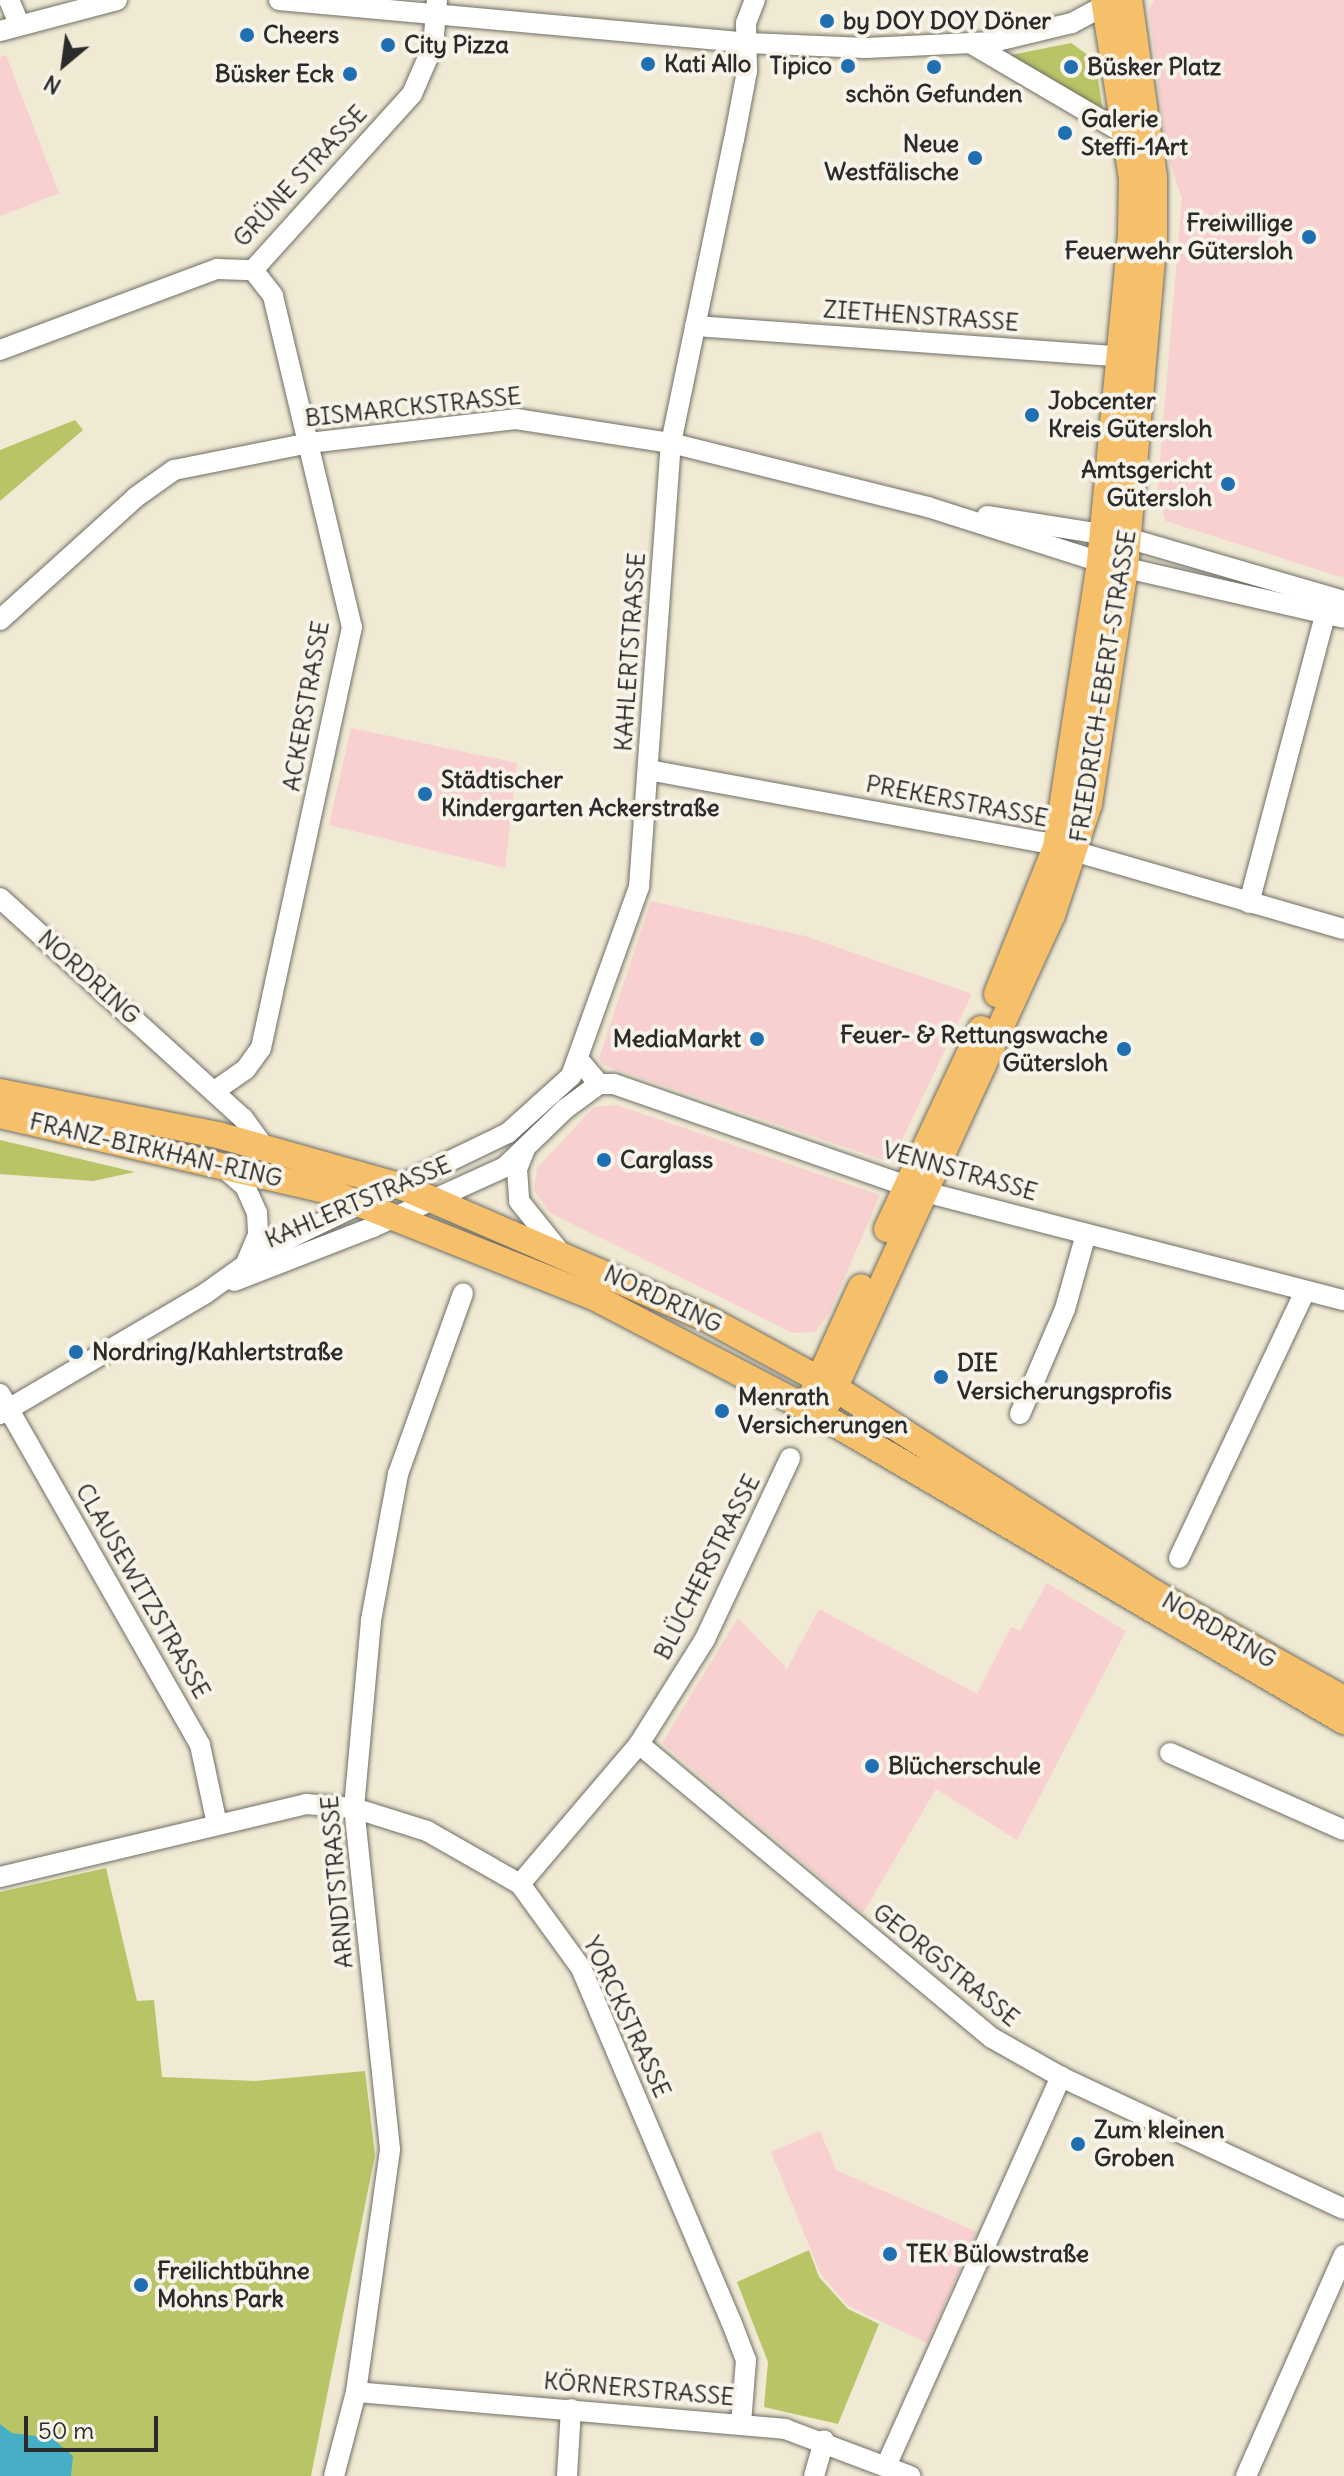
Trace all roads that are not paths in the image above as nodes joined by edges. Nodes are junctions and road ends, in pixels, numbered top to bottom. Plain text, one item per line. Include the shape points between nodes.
1 (9, 0) edge
2 (117, 0) edge
3 (279, 0) edge
4 (755, 0) edge
5 (1114, 2) edge
6 (437, 6) edge
7 (10, 28) edge
8 (747, 43) junction
9 (970, 43) junction
10 (1127, 135) junction
11 (253, 270) junction
12 (695, 326) junction
13 (0, 350) edge
14 (1132, 357) junction
15 (309, 443) junction
16 (671, 443) junction
17 (928, 507) junction
18 (1115, 536) junction
19 (1112, 565) junction
20 (1336, 607) edge
21 (0, 620) edge
22 (648, 770) junction
23 (1066, 850) junction
24 (0, 898) edge
25 (1242, 901) junction
26 (1344, 929) edge
27 (578, 1059) junction
28 (599, 1084) junction
29 (214, 1091) junction
30 (0, 1092) edge
31 (0, 1115) edge
32 (264, 1147) junction
33 (525, 1149) junction
34 (218, 1162) junction
35 (312, 1186) joint
36 (403, 1187) junction
37 (916, 1189) junction
38 (437, 1199) junction
39 (368, 1204) junction
40 (399, 1215) junction
41 (1086, 1234) junction
42 (560, 1252) junction
43 (247, 1261) junction
44 (1305, 1291) junction
45 (206, 1293) junction
46 (463, 1293) dead end
47 (1344, 1300) edge
48 (827, 1384) junction
49 (3, 1406) edge
50 (814, 1412) junction
51 (1020, 1414) dead end
52 (790, 1458) dead end
53 (1179, 1558) dead end
54 (1344, 1699) edge
55 (1344, 1721) edge
56 (639, 1744) junction
57 (1170, 1753) dead end
58 (354, 1808) junction
59 (217, 1824) junction
60 (1344, 1830) edge
61 (0, 1877) edge
62 (520, 1884) junction
63 (1061, 2077) junction
64 (1344, 2209) edge
65 (1344, 2255) edge
66 (356, 2392) junction
67 (571, 2409) junction
68 (741, 2423) junction
69 (824, 2440) junction
70 (886, 2466) junction
71 (334, 2476) edge
72 (567, 2476) edge
73 (814, 2476) edge
74 (910, 2476) edge
75 (1246, 2476) edge

1 - 7 street
2 - 7 street
3 - 6 street
4 - 8 street, KAHLERTSTRASSE via 746,23
5 - 9 street via 1059,27
5 - 10 main road, FRIEDRICH-EBERT-STRASSE
5 - 14 main road, FRIEDRICH-EBERT-STRASSE via 1154,177
6 - 8 street
6 - 11 street, GRÜNE STRASSE via 433,46 412,94
8 - 9 street via 866,48
8 - 12 street, KAHLERTSTRASSE via 747,71
9 - 10 street
10 - 14 main road, FRIEDRICH-EBERT-STRASSE
11 - 13 street, GRÜNE STRASSE via 242,267 189,276
11 - 15 street, ACKERSTRASSE via 273,296
12 - 14 street, ZIETHENSTRASSE
12 - 16 street, KAHLERTSTRASSE
14 - 18 main road, FRIEDRICH-EBERT-STRASSE
15 - 16 street, BISMARCKSTRASSE via 516,419
15 - 21 street, BISMARCKSTRASSE via 174,470 136,497
15 - 29 street, ACKERSTRASSE via 352,627 261,1048 246,1069
16 - 17 street, BISMARCKSTRASSE
16 - 22 street, KAHLERTSTRASSE
17 - 18 street, BISMARCKSTRASSE
17 - 19 street, BISMARCKSTRASSE
18 - 19 main road, FRIEDRICH-EBERT-STRASSE
18 - 20 street, BISMARCKSTRASSE
19 - 20 street, BISMARCKSTRASSE
19 - 23 main road, FRIEDRICH-EBERT-STRASSE
20 - 25 street
22 - 23 street, PREKERSTRASSE
22 - 27 street, KAHLERTSTRASSE via 639,887
23 - 25 street, PREKERSTRASSE
23 - 37 main road, FRIEDRICH-EBERT-STRASSE
24 - 29 street, NORDRING
25 - 26 street, PREKERSTRASSE
27 - 28 street
27 - 36 street, KAHLERTSTRASSE via 557,1093 525,1120
28 - 33 street, KAHLERTSTRASSE
28 - 37 street, VENNSTRASSE via 614,1084
29 - 32 street, NORDRING
30 - 32 main road, FRANZ-BIRKHAN-RING
31 - 34 main road, FRANZ-BIRKHAN-RING
32 - 36 main road, NORDRING
33 - 38 street, KAHLERTSTRASSE via 505,1167
33 - 42 street via 517,1169 519,1201
34 - 35 main road, FRANZ-BIRKHAN-RING
34 - 43 street, KAHLERTSTRASSE via 245,1186 257,1213 258,1235
35 - 39 main road, NORDRING
36 - 38 main road, NORDRING
36 - 39 street, KAHLERTSTRASSE
37 - 41 street, VENNSTRASSE
37 - 48 main road, FRIEDRICH-EBERT-STRASSE
38 - 40 street, KAHLERTSTRASSE
38 - 42 main road, NORDRING
39 - 40 main road, NORDRING
39 - 43 street, KAHLERTSTRASSE
40 - 45 street, KAHLERTSTRASSE
40 - 50 main road, NORDRING via 594,1297
41 - 44 street, VENNSTRASSE
41 - 51 street via 1065,1309
42 - 48 main road, NORDRING via 706,1318
43 - 45 street, KAHLERTSTRASSE
44 - 47 street, VENNSTRASSE
44 - 53 street
45 - 49 street, KAHLERTSTRASSE
46 - 58 street, ARNDTSTRASSE via 398,1474 387,1525 371,1620
48 - 50 main road, FRIEDRICH-EBERT-STRASSE
48 - 54 main road, NORDRING via 1156,1594
49 - 59 street, CLAUSEWITZSTRASSE via 200,1745
50 - 55 main road, NORDRING
52 - 56 street, BLÜCHERSTRASSE via 705,1639
56 - 62 street, BLÜCHERSTRASSE
56 - 63 street, GEORGSTRASSE via 992,2038
57 - 60 street
58 - 59 street, YORCKSTRASSE via 306,1804
58 - 62 street, YORCKSTRASSE via 427,1831
58 - 66 street, ARNDTSTRASSE via 390,2149
59 - 61 street, YORCKSTRASSE
62 - 68 street, YORCKSTRASSE via 581,1968 731,2321 746,2360
63 - 64 street, GEORGSTRASSE
63 - 70 street
65 - 75 street
66 - 67 street, KÖRNERSTRASSE
66 - 71 street, ARNDTSTRASSE
67 - 68 street, KÖRNERSTRASSE
67 - 72 street
68 - 69 street, KÖRNERSTRASSE
69 - 70 street, KÖRNERSTRASSE
69 - 73 street
70 - 74 street, KÖRNERSTRASSE

